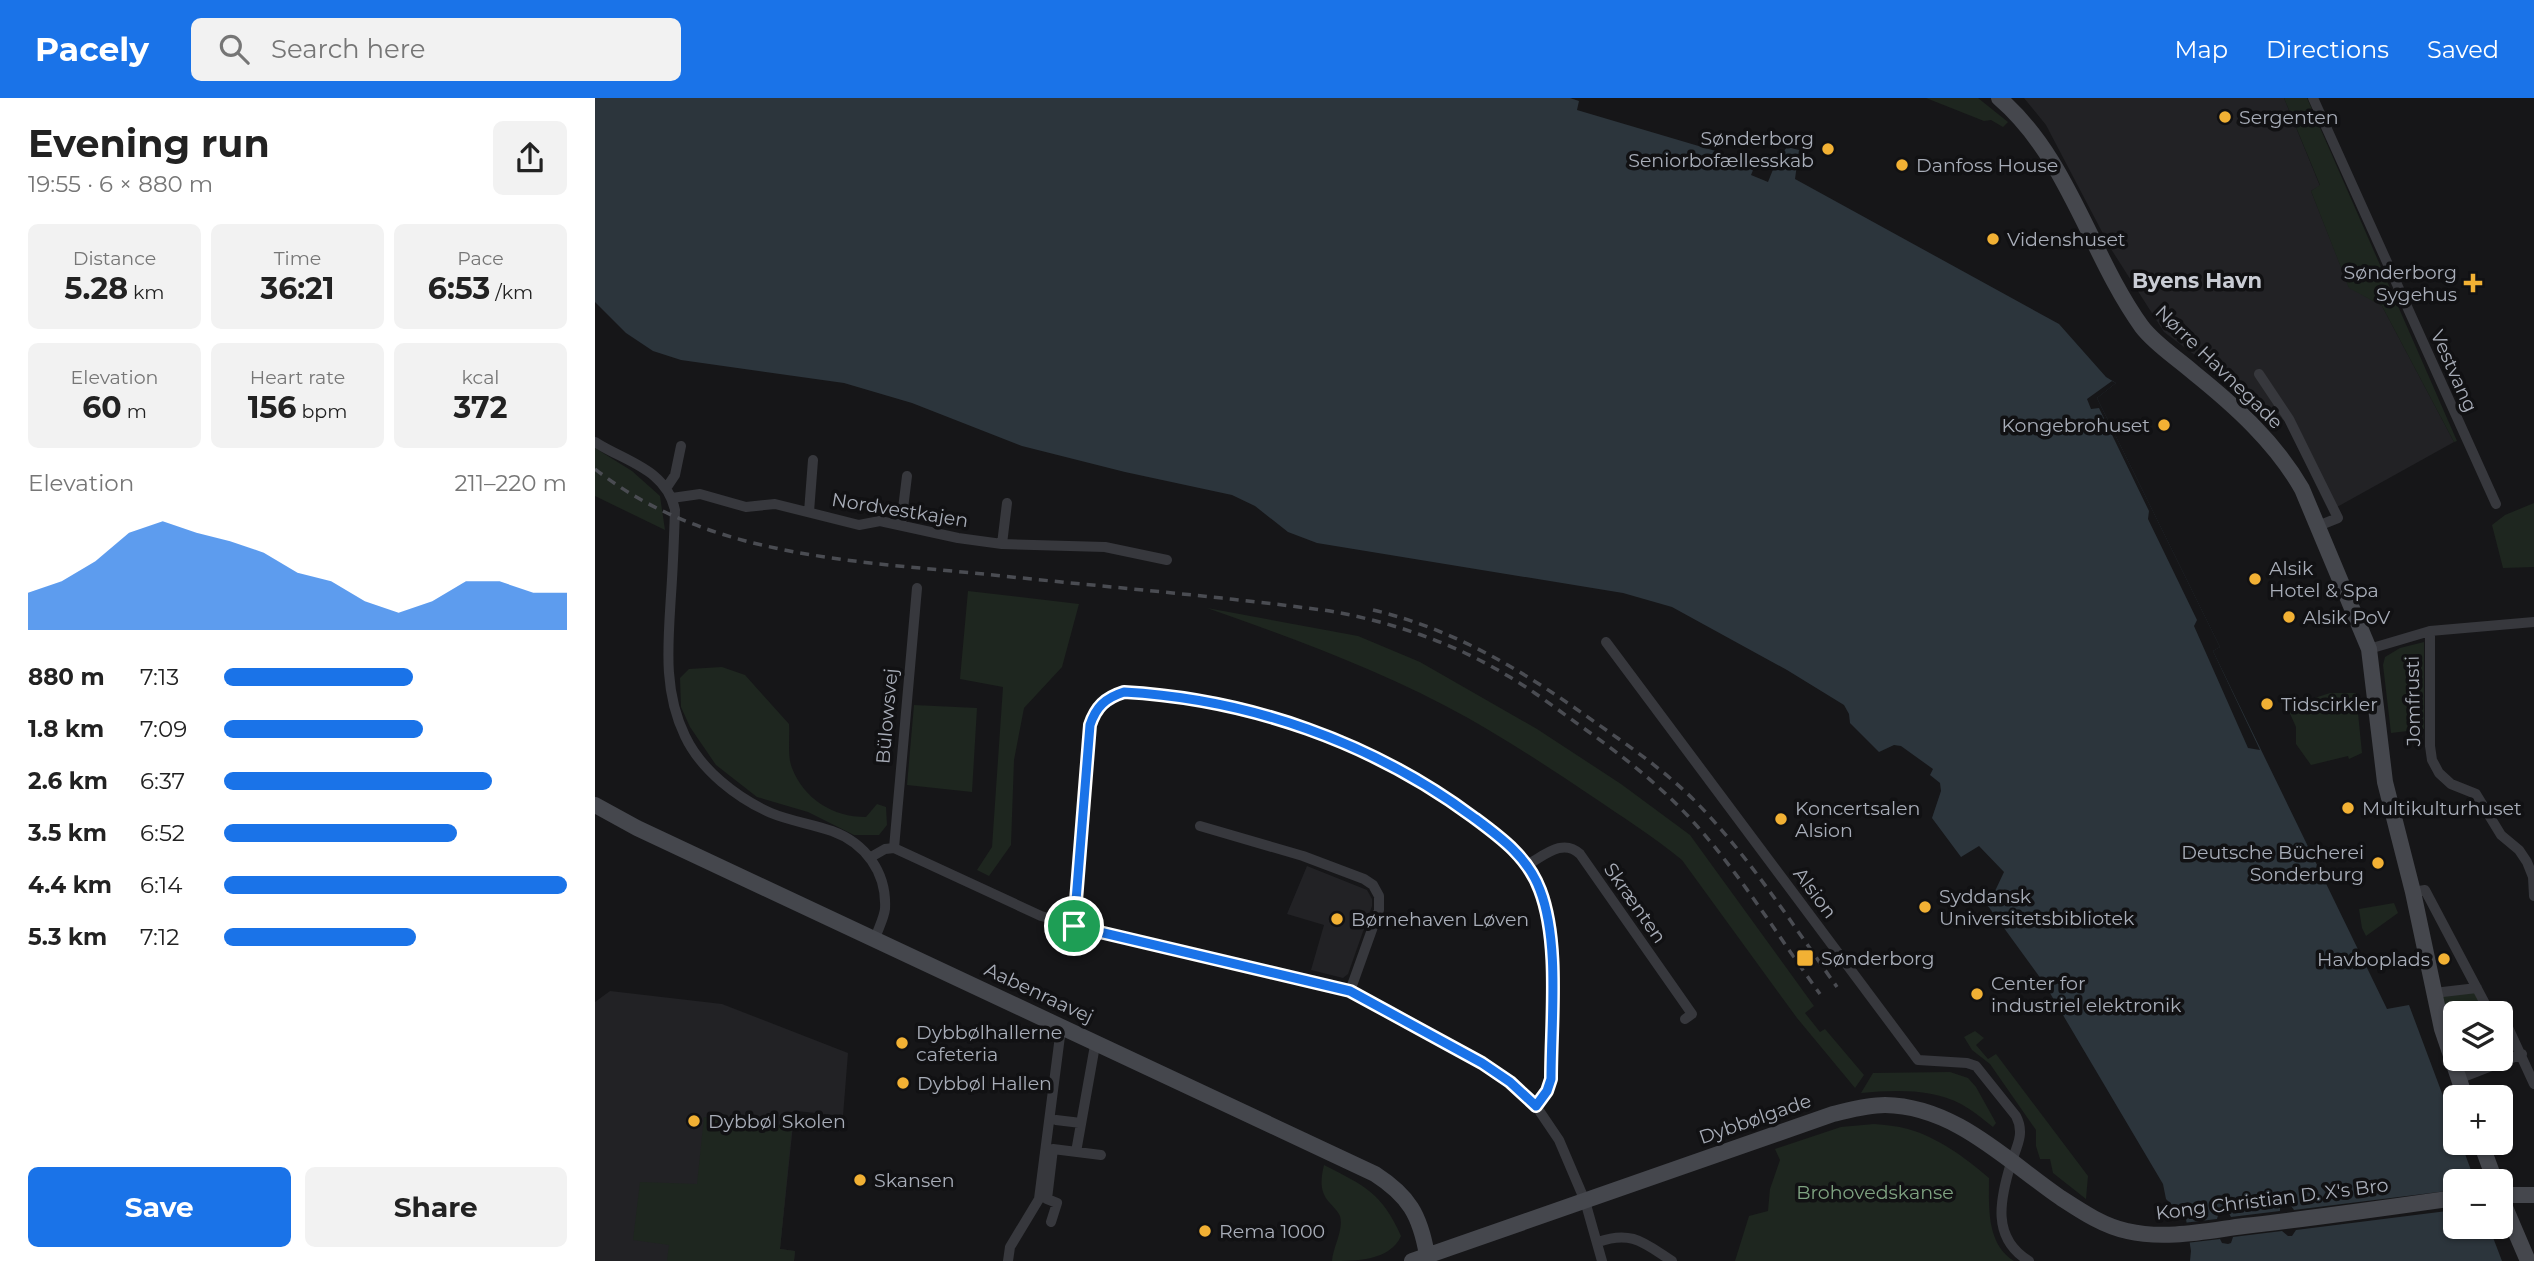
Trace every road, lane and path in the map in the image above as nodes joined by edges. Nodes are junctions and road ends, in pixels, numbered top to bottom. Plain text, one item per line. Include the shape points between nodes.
1 (1999, 98) edge
2 (2313, 98) edge
3 (2259, 374) dead end
4 (595, 442) edge
5 (681, 446) dead end
6 (813, 460) dead end
7 (907, 476) dead end
8 (670, 492) junction
9 (1007, 503) dead end
10 (2495, 504) dead end
11 (809, 512) junction
12 (901, 525) junction
13 (2318, 526) junction
14 (1002, 544) junction
15 (1167, 560) dead end
16 (917, 588) dead end
17 (2534, 622) edge
18 (2430, 631) junction
19 (1606, 642) dead end
20 (2369, 649) junction
21 (595, 805) edge
22 (1200, 826) dead end
23 (894, 848) junction
24 (871, 857) junction
25 (1527, 865) junction
26 (2413, 892) junction
27 (2534, 896) edge
28 (1074, 926) junction
29 (875, 939) junction
30 (2477, 988) junction
31 (1350, 991) junction
32 (2434, 993) junction
33 (2484, 1001) edge
34 (1685, 1019) dead end
35 (1065, 1027) junction
36 (2513, 1037) edge
37 (1098, 1043) junction
38 (2522, 1054) junction
39 (2458, 1079) junction
40 (2534, 1084) edge
41 (2460, 1085) edge
42 (1536, 1106) junction
43 (1056, 1120) dead end
44 (1081, 1123) junction
45 (1076, 1152) junction
46 (1101, 1155) dead end
47 (2012, 1163) junction
48 (2534, 1195) edge
49 (2513, 1196) edge
50 (2443, 1200) edge
51 (1585, 1201) junction
52 (2095, 1219) joint
53 (1051, 1222) dead end
54 (2513, 1225) edge
55 (1598, 1242) junction
56 (1422, 1259) edge
57 (1008, 1261) edge
58 (1602, 1261) edge
59 (1672, 1261) edge
60 (2029, 1261) edge
61 (2528, 1261) edge

1 - 13 street, Nørre Havnegade via 2031,133 2059,176 2144,329 2276,452 2302,489
2 - 10 street, Vestvang
3 - 13 street via 2289,419 2338,518
4 - 8 street via 640,465
5 - 8 street
6 - 11 street
7 - 12 street
8 - 11 street, Nordvestkajen via 700,494 746,507 775,504
8 - 24 street via 675,510 667,664 671,702 685,738 738,796 772,814 834,832
9 - 14 street
11 - 12 street, Nordvestkajen via 859,525
12 - 14 street, Nordvestkajen
13 - 20 street, Nørre Havnegade
14 - 15 street, Nordvestkajen via 1105,547
16 - 23 street, Bülowsvej
17 - 18 street
18 - 20 street
18 - 27 street, Jomfrusti via 2432,760 2451,784 2476,794 2501,835 2519,850 2533,877
19 - 47 street, Alsion via 1918,1060 1968,1063 1981,1070 2020,1123
20 - 26 street, Nørre Havnegade via 2385,782
21 - 29 street, Aabenraavej
22 - 31 street via 1304,856 1373,885 1379,910
23 - 24 street
23 - 28 street via 1041,916
24 - 29 street via 882,881 885,910
25 - 28 street via 1505,841 1453,802 1325,734 1207,702 1124,692 1101,704 1090,725
25 - 34 street, Skrænten via 1556,848 1573,847 1692,1014
25 - 42 street via 1540,888 1552,940 1551,1079
26 - 30 street via 2425,890
26 - 32 street, Nørre Havnegade
28 - 31 street
29 - 35 street, Aabenraavej
30 - 32 street
30 - 33 street
31 - 42 street via 1482,1063
32 - 39 street, Nørre Havnegade
35 - 37 street, Aabenraavej
35 - 57 street via 1060,1036 1039,1199 1010,1247
36 - 38 street
37 - 44 street
37 - 56 street, Aabenraavej via 1390,1184 1418,1219
38 - 39 street
38 - 40 street
39 - 41 street, Nørre Havnegade
42 - 51 street via 1559,1140
43 - 44 street
44 - 45 street
45 - 46 street
45 - 53 street via 1053,1149 1047,1199 1057,1203
47 - 51 street, Dybbølgade via 1967,1130 1926,1112 1863,1107
47 - 52 street, Dybbølgade
47 - 60 street, Alsion via 2003,1197 2003,1226 2015,1251
48 - 49 street
50 - 52 street, Kong Christian D. X's Bro via 2160,1235 2124,1231
51 - 55 street
51 - 56 street, Dybbølgade
54 - 61 street
55 - 58 street
55 - 59 street via 1614,1237 1637,1239

